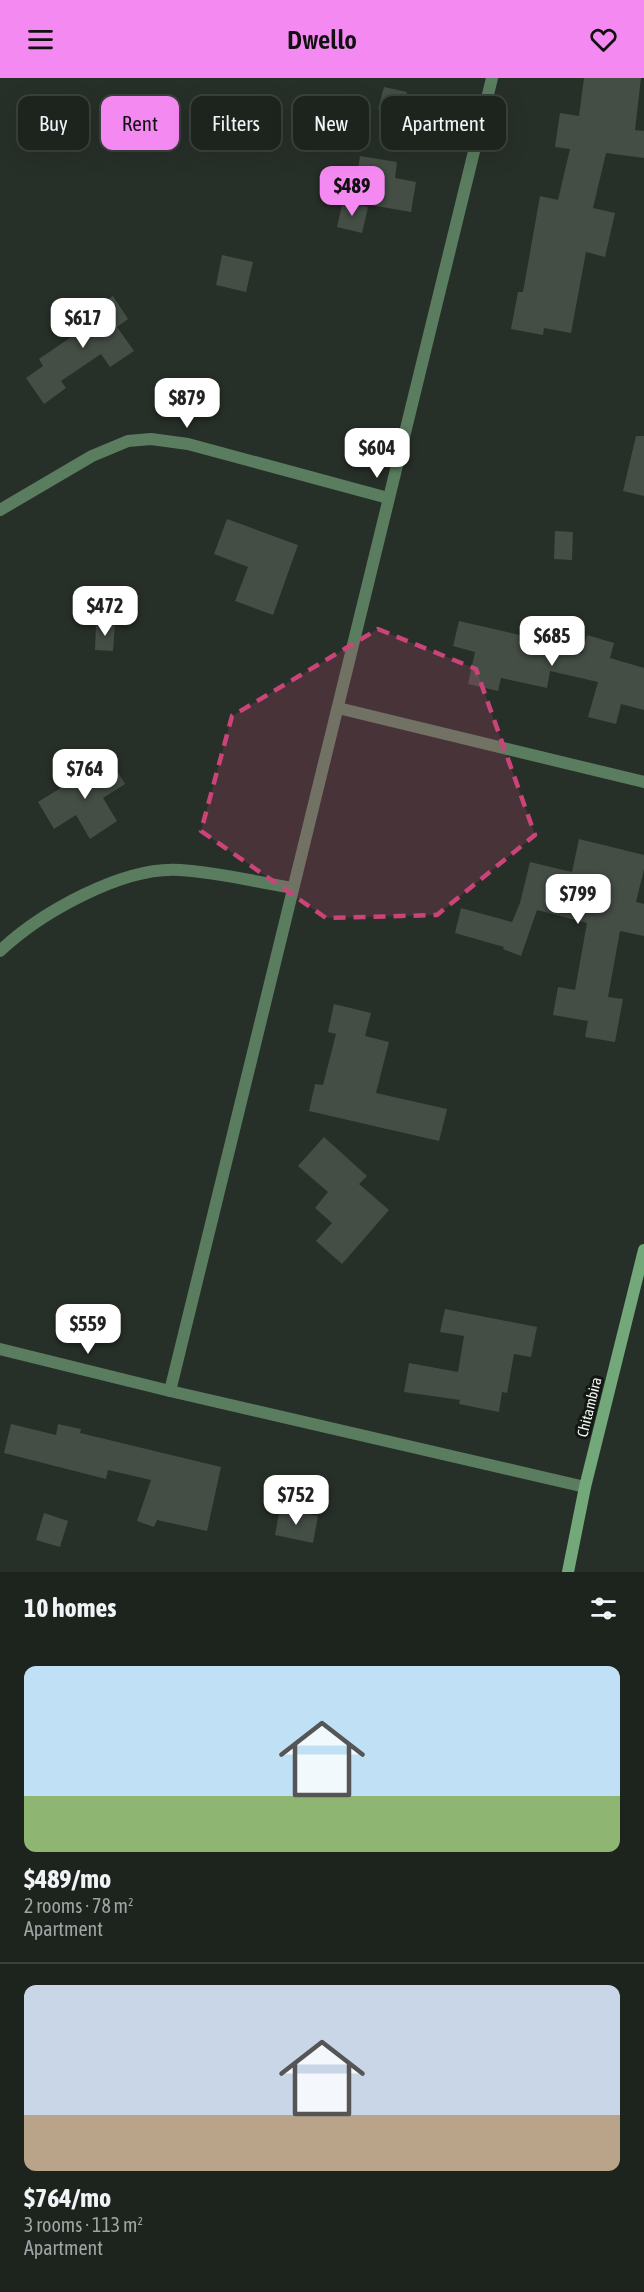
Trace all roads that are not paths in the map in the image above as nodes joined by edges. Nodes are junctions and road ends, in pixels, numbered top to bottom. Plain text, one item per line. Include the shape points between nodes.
1 (492, 78) edge
2 (388, 498) junction
3 (0, 510) edge
4 (338, 708) junction
5 (644, 782) edge
6 (293, 888) junction
7 (0, 951) edge
8 (644, 1250) edge
9 (0, 1349) edge
10 (170, 1391) junction
11 (585, 1487) junction
12 (568, 1572) edge

1 - 2 street
2 - 3 street via 188,444 151,439 128,441 92,456
2 - 4 street
4 - 5 street
4 - 6 street
6 - 7 street via 179,870 146,872 62,906
6 - 10 street
8 - 11 street, Chitambira
9 - 10 street
10 - 11 street
11 - 12 street, Chitambira

